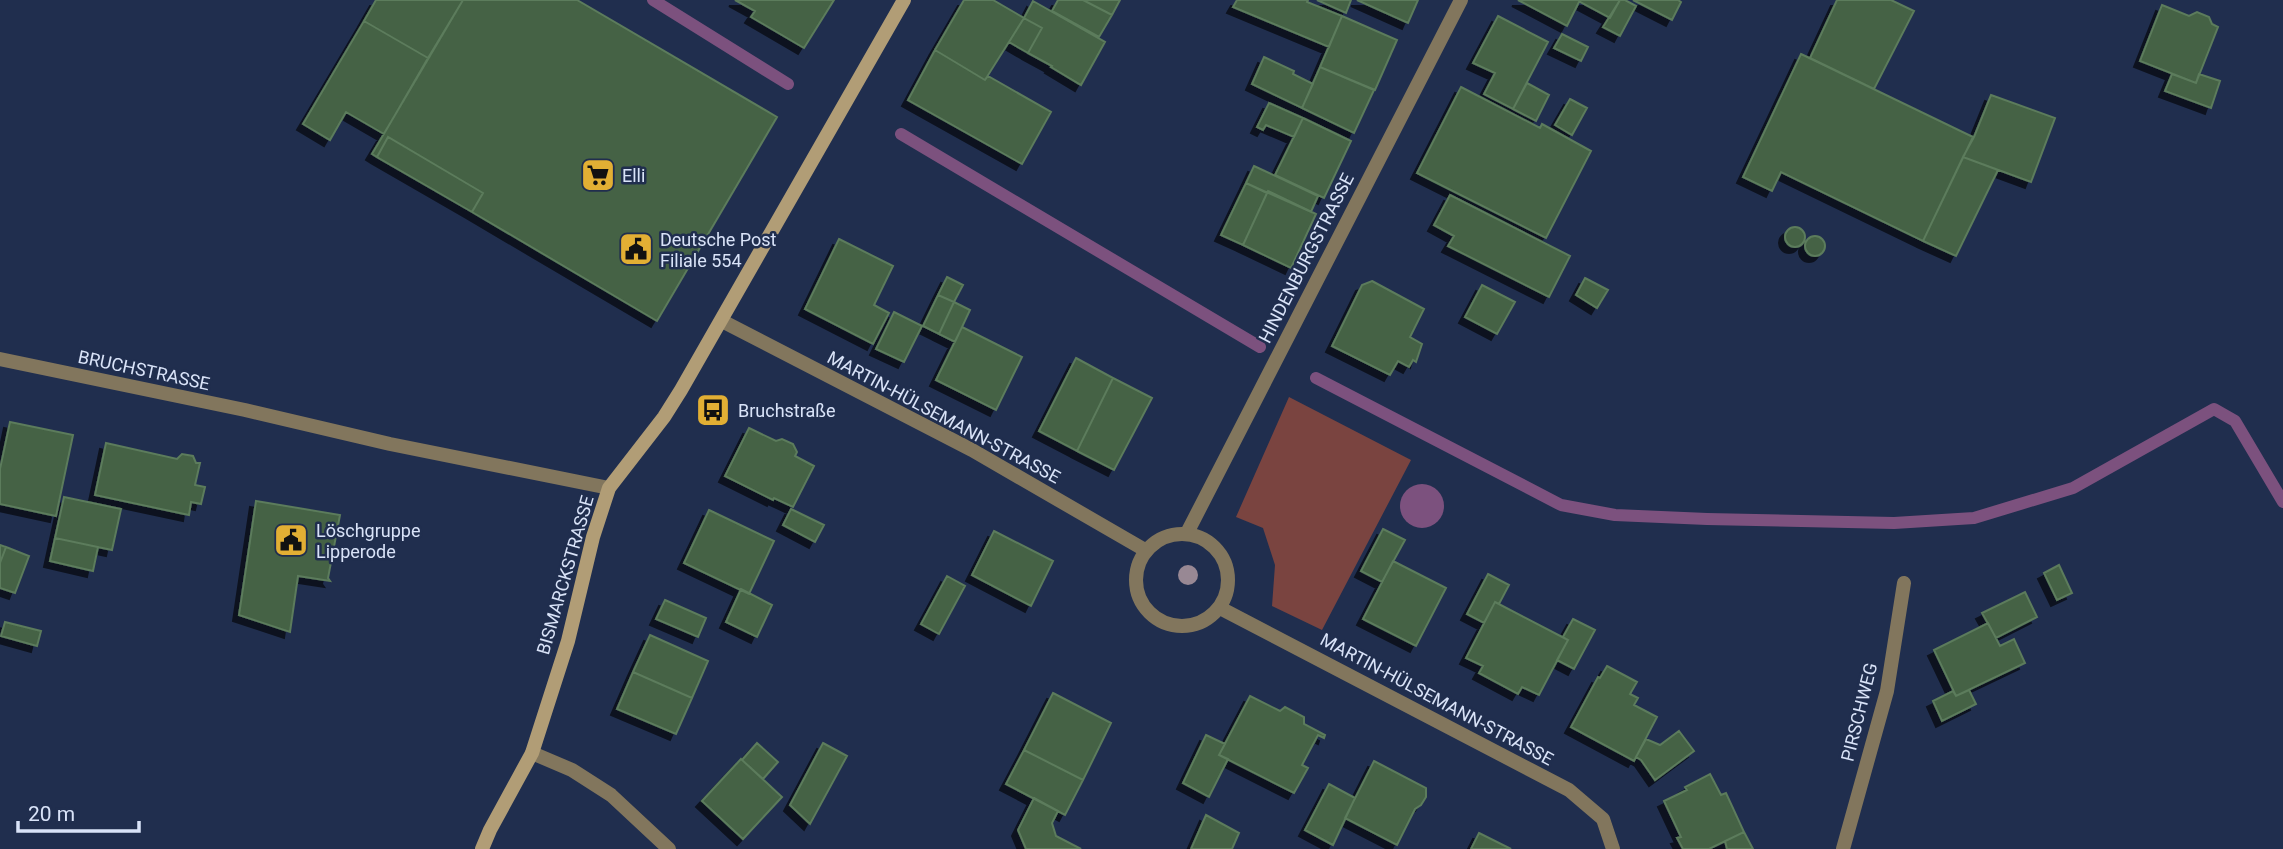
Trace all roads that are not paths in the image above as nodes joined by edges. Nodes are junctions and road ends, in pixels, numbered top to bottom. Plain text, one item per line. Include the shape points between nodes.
1 (904, 0) edge
2 (1461, 0) edge
3 (722, 321) junction
4 (0, 359) edge
5 (609, 488) junction
6 (1187, 533) junction
7 (1145, 550) junction
8 (1904, 583) dead end
9 (1220, 608) junction
10 (532, 753) junction
11 (482, 849) edge
12 (669, 849) edge
13 (1614, 849) edge
14 (1843, 849) edge

1 - 3 main road, BISMARCKSTRASSE
2 - 6 street, HINDENBURGSTRASSE
3 - 5 main road, BISMARCKSTRASSE via 664,417
3 - 7 street, MARTIN-HÜLSEMANN-STRASSE via 972,450
4 - 5 street, BRUCHSTRASSE
5 - 10 main road, BISMARCKSTRASSE
6 - 7 street via 1157,540
6 - 9 street via 1203,538 1225,562 1227,594
7 - 9 street via 1135,578 1143,607 1154,618 1182,627 1210,618
8 - 14 street, PIRSCHWEG via 1887,691
9 - 13 street, MARTIN-HÜLSEMANN-STRASSE via 1569,790 1603,819
10 - 11 main road, BISMARCKSTRASSE
10 - 12 street via 572,770 611,795

